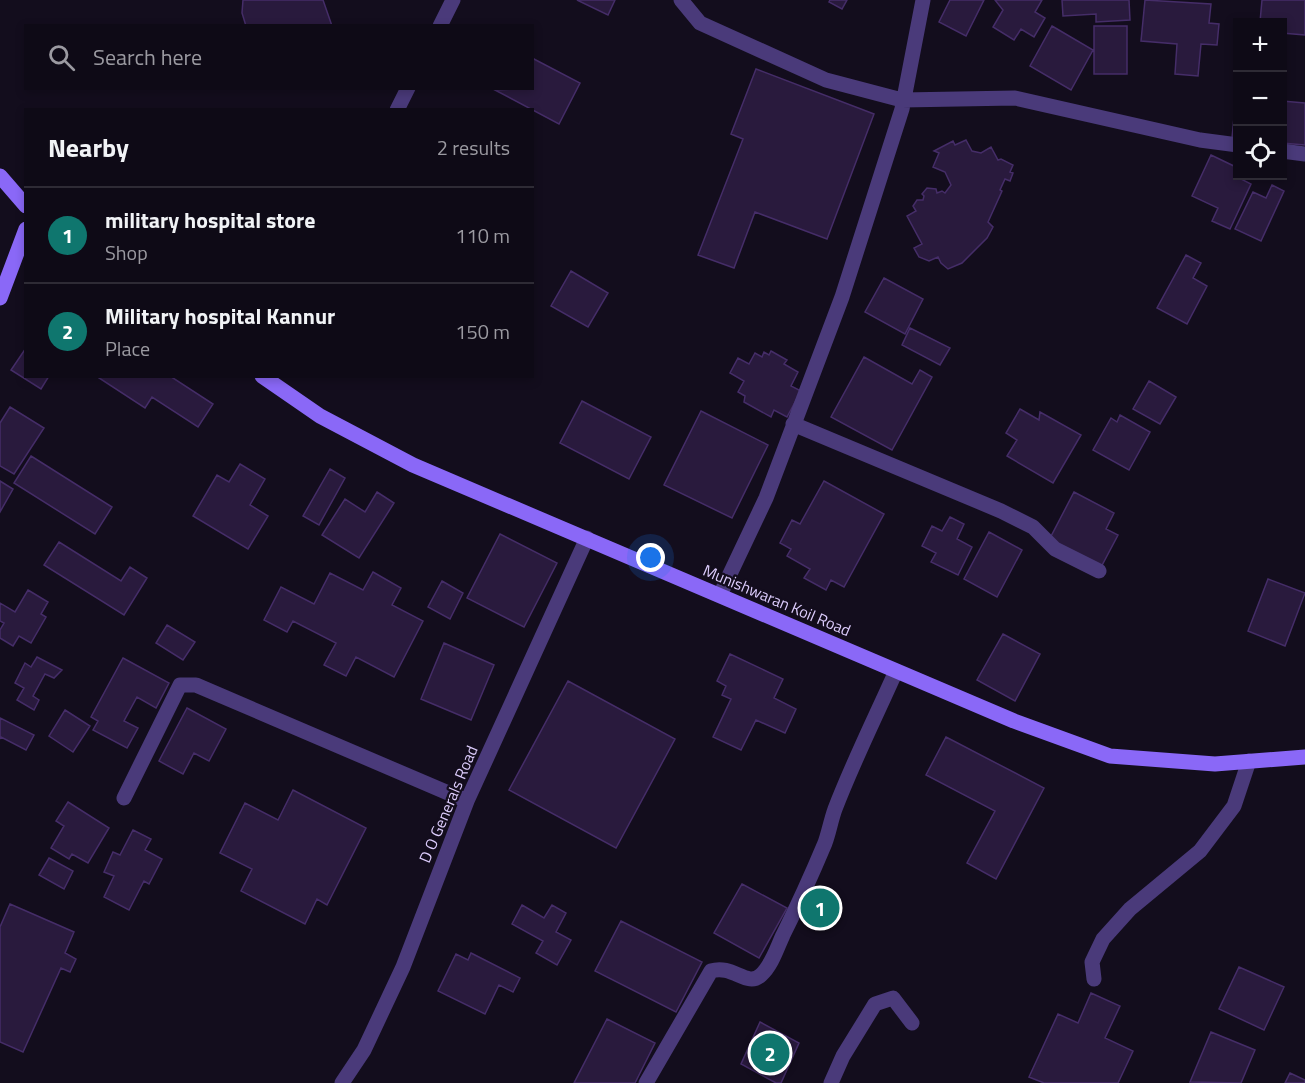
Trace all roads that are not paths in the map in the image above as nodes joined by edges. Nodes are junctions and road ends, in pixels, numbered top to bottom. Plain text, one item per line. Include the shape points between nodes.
1 (453, 0) edge
2 (681, 0) edge
3 (923, 0) edge
4 (441, 24) edge
5 (407, 90) edge
6 (902, 100) junction
7 (398, 108) edge
8 (1233, 144) edge
9 (1287, 152) edge
10 (1305, 154) edge
11 (0, 176) edge
12 (24, 204) edge
13 (24, 234) edge
14 (0, 298) edge
15 (265, 378) edge
16 (794, 424) junction
17 (587, 538) junction
18 (1099, 571) dead end
19 (720, 595) junction
20 (896, 671) junction
21 (1305, 757) edge
22 (1249, 761) junction
23 (124, 798) dead end
24 (467, 801) junction
25 (1094, 979) dead end
26 (912, 1023) dead end
27 (342, 1083) edge
28 (646, 1083) edge
29 (831, 1083) edge

1 - 4 street
2 - 6 street via 700,22 826,80
3 - 6 street
5 - 7 street
6 - 8 street via 1015,98
6 - 16 street via 842,297
9 - 10 street
11 - 12 main road
13 - 14 main road
15 - 17 main road, Munishwaran Koil Road via 320,416 413,465
16 - 18 street via 1001,511 1033,527 1055,549
16 - 19 street via 766,498
17 - 19 main road, Munishwaran Koil Road
17 - 24 street, D O Generals Road
19 - 20 main road, Munishwaran Koil Road
20 - 22 main road, Munishwaran Koil Road via 1110,756 1215,764
20 - 28 street via 771,962 755,979 747,980 720,968 711,971
21 - 22 main road, Munishwaran Koil Road
22 - 25 street via 1234,806 1200,851 1130,909 1103,939 1092,962
23 - 24 street via 180,685 196,685
24 - 27 street, D O Generals Road via 403,967 364,1050
26 - 29 street via 892,998 875,1004

